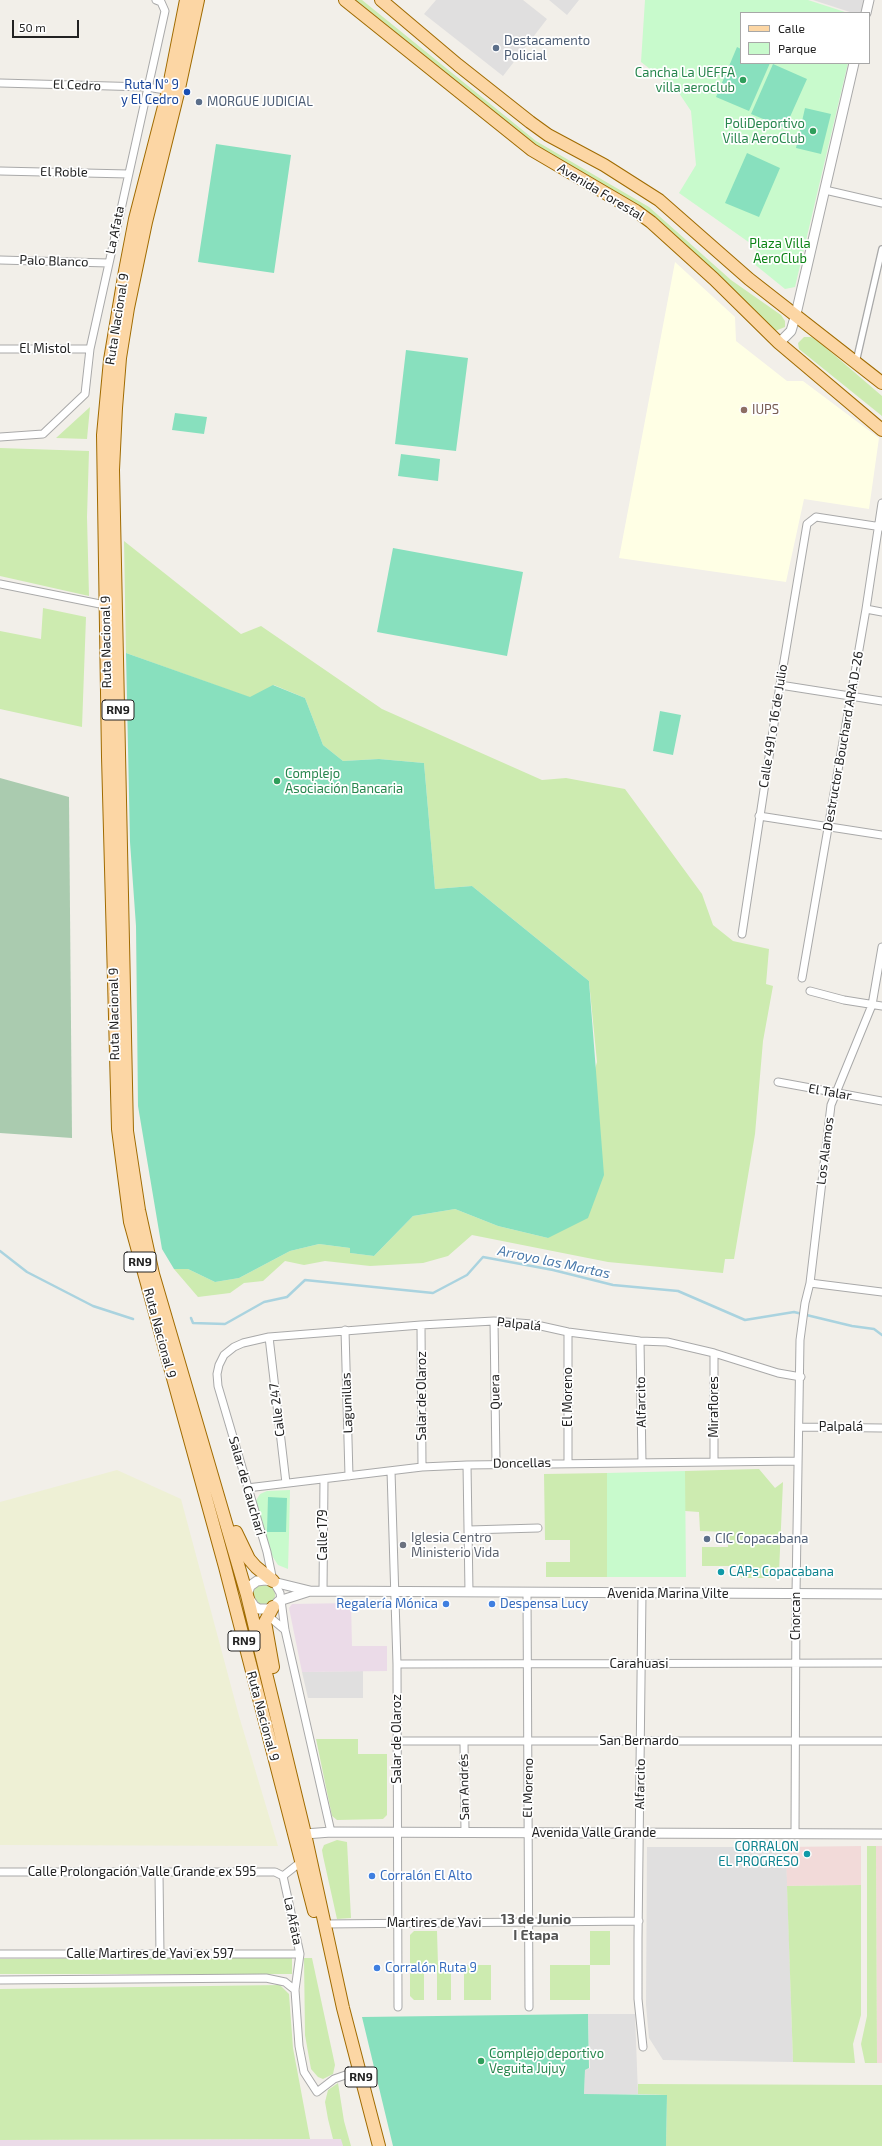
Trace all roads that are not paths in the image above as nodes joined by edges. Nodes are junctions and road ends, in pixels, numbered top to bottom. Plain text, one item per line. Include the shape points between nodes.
1 (186, 0) edge
2 (198, 0) edge
3 (206, 0) edge
4 (345, 0) edge
5 (381, 0) edge
6 (869, 0) edge
7 (160, 1) edge
8 (866, 12) edge
9 (854, 64) edge
10 (0, 83) edge
11 (147, 87) junction
12 (173, 92) junction
13 (0, 171) edge
14 (128, 174) junction
15 (825, 190) junction
16 (882, 203) edge
17 (882, 249) edge
18 (0, 260) edge
19 (108, 263) junction
20 (796, 314) junction
21 (779, 343) junction
22 (0, 349) edge
23 (90, 349) junction
24 (856, 362) junction
25 (882, 383) edge
26 (882, 430) edge
27 (0, 437) edge
28 (882, 503) edge
29 (880, 526) edge
30 (0, 584) edge
31 (105, 605) junction
32 (866, 609) junction
33 (882, 612) edge
34 (780, 685) junction
35 (851, 696) junction
36 (882, 702) edge
37 (759, 816) junction
38 (828, 827) junction
39 (882, 835) edge
40 (742, 934) dead end
41 (882, 946) edge
42 (802, 978) dead end
43 (810, 991) dead end
44 (872, 1005) junction
45 (882, 1006) edge
46 (778, 1082) dead end
47 (834, 1093) junction
48 (882, 1101) edge
49 (810, 1283) junction
50 (882, 1292) edge
51 (804, 1303) joint
52 (494, 1321) junction
53 (421, 1325) junction
54 (345, 1330) junction
55 (568, 1332) junction
56 (269, 1337) junction
57 (640, 1341) junction
58 (234, 1347) joint
59 (714, 1353) junction
60 (801, 1377) junction
61 (800, 1427) junction
62 (882, 1428) edge
63 (714, 1461) junction
64 (798, 1461) junction
65 (568, 1463) junction
66 (642, 1463) junction
67 (496, 1464) junction
68 (467, 1465) junction
69 (422, 1467) junction
70 (391, 1471) junction
71 (199, 1476) junction
72 (349, 1476) junction
73 (324, 1479) junction
74 (286, 1483) junction
75 (247, 1488) junction
76 (218, 1494) junction
77 (538, 1528) dead end
78 (468, 1530) junction
79 (273, 1582) junction
80 (310, 1591) junction
81 (323, 1591) junction
82 (394, 1591) junction
83 (469, 1592) junction
84 (527, 1593) junction
85 (642, 1593) junction
86 (796, 1594) junction
87 (882, 1594) edge
88 (247, 1595) junction
89 (270, 1608) junction
90 (239, 1623) junction
91 (285, 1630) junction
92 (882, 1663) edge
93 (396, 1664) junction
94 (641, 1664) junction
95 (796, 1664) junction
96 (528, 1665) junction
97 (284, 1741) junction
98 (396, 1741) junction
99 (464, 1741) junction
100 (528, 1741) junction
101 (640, 1741) junction
102 (795, 1741) junction
103 (882, 1741) edge
104 (331, 1832) junction
105 (464, 1832) junction
106 (398, 1833) junction
107 (527, 1833) junction
108 (639, 1833) junction
109 (795, 1833) junction
110 (305, 1834) junction
111 (882, 1834) edge
112 (302, 1861) junction
113 (0, 1872) edge
114 (159, 1873) junction
115 (283, 1876) junction
116 (638, 1921) junction
117 (399, 1923) junction
118 (529, 1923) junction
119 (325, 1924) junction
120 (0, 1954) edge
121 (300, 1954) junction
122 (160, 1955) junction
123 (0, 1980) edge
124 (295, 1990) junction
125 (398, 2007) dead end
126 (528, 2007) dead end
127 (343, 2008) junction
128 (643, 2047) dead end
129 (360, 2070) junction
130 (379, 2146) edge

1 - 12 main road, Ruta Nacional 9 / RN9
2 - 12 main road, Ruta Nacional 9 / RN9
3 - 12 main road via 190,72 183,87
4 - 21 main road, Avenida Forestal via 532,150 651,222
5 - 20 main road, Avenida Forestal via 458,65 548,135 604,165 659,200 749,278
6 - 8 street
7 - 11 street, La Afata via 165,11
9 - 15 street
10 - 11 street, El Cedro
11 - 12 street, El Cedro
11 - 14 street, La Afata
12 - 31 main road, Ruta Nacional 9 / RN9 via 135,219 110,360 103,435
12 - 76 main road, Ruta Nacional 9 / RN9 via 120,358 113,470 126,1103 130,1159 154,1274
13 - 14 street, El Roble
14 - 19 street, La Afata
15 - 16 street
15 - 20 street
17 - 24 street
18 - 19 street, Palo Blanco
19 - 23 street, La Afata
20 - 21 street via 792,331
20 - 24 main road, Avenida Forestal
21 - 26 main road, Avenida Forestal
22 - 23 street, El Mistol
23 - 27 street, La Afata via 85,394 44,434
24 - 25 main road, Avenida Forestal
28 - 29 street, Destructor Bouchard ARA D-26
29 - 32 street, Destructor Bouchard ARA D-26
29 - 34 street, Calle 491 o 16 de Julio via 816,517 807,524
30 - 31 street
31 - 71 main road, Ruta Nacional 9 / RN9 via 116,1097 120,1152 130,1222
32 - 33 street
32 - 35 street, Destructor Bouchard ARA D-26
34 - 35 street
34 - 37 street, Calle 491 o 16 de Julio
35 - 36 street
35 - 38 street, Destructor Bouchard ARA D-26
37 - 38 street
37 - 40 street, Calle 491 o 16 de Julio
38 - 39 street
38 - 42 street, Destructor Bouchard ARA D-26
41 - 44 street, Los Alamos
43 - 44 street
44 - 45 street
44 - 47 street, Los Alamos
46 - 47 street, El Talar
47 - 48 street, El Talar
47 - 49 street, Los Alamos via 830,1105
49 - 50 street
49 - 51 street, Los Alamos
51 - 60 street, Chorcan via 800,1340
52 - 53 street, Palpalá
52 - 55 street, Palpalá via 532,1324
52 - 67 street, Quera
53 - 54 street, Palpalá
53 - 69 street, Salar de Olaroz
54 - 56 street, Palpalá
54 - 72 street, Lagunillas
55 - 57 street, Palpalá
55 - 65 street, El Moreno
56 - 58 street, Palpalá
56 - 74 street, Calle 247
57 - 59 street, Palpalá via 667,1342
57 - 66 street, Alfarcito
58 - 75 street, Salar de Cauchari via 219,1365 218,1386
59 - 60 street, Palpalá via 778,1373
59 - 63 street, Miraflores
60 - 61 street, Chorcan
61 - 62 street, Palpalá
61 - 64 street, Chorcan
63 - 64 street, Doncellas
63 - 66 street, Doncellas
64 - 86 street, Chorcan
65 - 66 street, Doncellas
65 - 67 street, Doncellas
67 - 68 street, Doncellas
68 - 69 street, Doncellas
68 - 78 street
69 - 70 street, Doncellas
70 - 72 street, Doncellas
70 - 82 street, Salar de Olaroz
71 - 88 main road via 207,1490 234,1574
71 - 90 main road, Ruta Nacional 9 / RN9
72 - 73 street, Doncellas
73 - 74 street, Doncellas
73 - 81 street, Calle 179
74 - 75 street, Doncellas
75 - 79 street, Salar de Cauchari via 267,1552
76 - 79 main road via 249,1559
76 - 88 main road, Ruta Nacional 9 / RN9
77 - 78 street
78 - 83 street
79 - 80 street, Avenida Marina Vilte
79 - 88 street, Avenida Marina Vilte via 257,1581 250,1586
79 - 89 street, Salar de Cauchari via 278,1588
80 - 81 street, Avenida Marina Vilte
80 - 89 street, Avenida Marina Vilte
81 - 82 street, Avenida Marina Vilte
82 - 83 street, Avenida Marina Vilte
82 - 93 street, Salar de Olaroz
83 - 84 street, Avenida Marina Vilte
84 - 85 street, Avenida Marina Vilte
84 - 96 street, El Moreno
85 - 86 street, Avenida Marina Vilte
85 - 94 street, Alfarcito
86 - 87 street, Avenida Marina Vilte
86 - 95 street, Chorcan
88 - 89 street via 252,1603
88 - 90 main road
88 - 97 main road, Ruta Nacional 9 / RN9
89 - 91 street
89 - 91 street, Salar de Cauchari
89 - 97 main road via 266,1635 284,1720
90 - 112 main road, Ruta Nacional 9 / RN9
91 - 104 street, Salar de Cauchari
92 - 95 street, Carahuasi
93 - 96 street, Carahuasi
93 - 98 street, Salar de Olaroz
94 - 95 street, Carahuasi
94 - 96 street, Carahuasi
94 - 101 street, Alfarcito
95 - 102 street, Chorcan
96 - 100 street, El Moreno
97 - 110 main road, Ruta Nacional 9 / RN9
98 - 99 street, San Bernardo
98 - 106 street, Salar de Olaroz
99 - 100 street, San Bernardo
99 - 105 street, San Andrés
100 - 101 street, San Bernardo
100 - 107 street, El Moreno
101 - 102 street, San Bernardo
101 - 108 street, Alfarcito
102 - 103 street, San Bernardo
102 - 109 street, Chorcan
104 - 106 street, Avenida Valle Grande
104 - 110 street, Avenida Valle Grande
105 - 106 street, Avenida Valle Grande
105 - 107 street, Avenida Valle Grande
106 - 117 street, Salar de Olaroz
107 - 108 street, Avenida Valle Grande
107 - 118 street, El Moreno
108 - 109 street, Avenida Valle Grande
108 - 116 street, Alfarcito
109 - 111 street, Avenida Valle Grande
110 - 119 main road, Ruta Nacional 9 / RN9
112 - 115 street
112 - 127 main road, Ruta Nacional 9 / RN9 via 329,1972
113 - 114 street, Calle Prolongación Valle Grande ex 595
114 - 115 street, Calle Prolongación Valle Grande ex 595 via 275,1872
114 - 122 street
115 - 121 street, La Afata
116 - 118 street, Martires de Yavi
116 - 128 street, Alfarcito via 638,1999
117 - 118 street, Martires de Yavi
117 - 119 street, Martires de Yavi
117 - 125 street, Salar de Olaroz
118 - 126 street, El Moreno
119 - 127 main road, Ruta Nacional 9 / RN9
120 - 122 street, Calle Martires de Yavi ex 597
121 - 122 street, Calle Martires de Yavi ex 597
121 - 124 street, La Afata
123 - 124 street via 266,1978 285,1982
124 - 129 street, La Afata via 299,2046 304,2072 318,2092 334,2079
127 - 129 main road, Ruta Nacional 9 / RN9
129 - 130 main road, Ruta Nacional 9 / RN9

